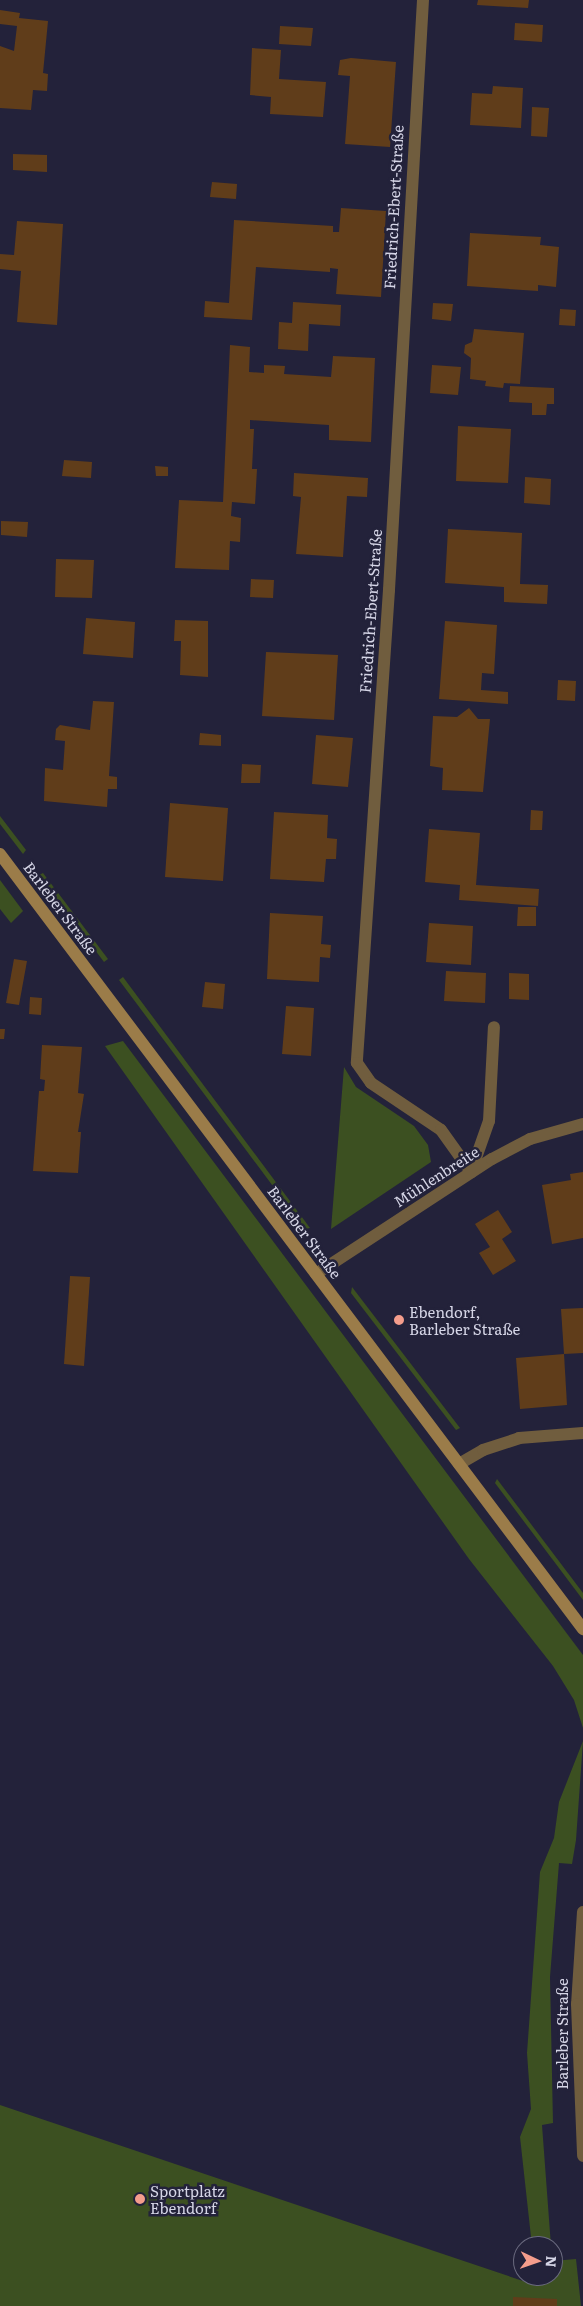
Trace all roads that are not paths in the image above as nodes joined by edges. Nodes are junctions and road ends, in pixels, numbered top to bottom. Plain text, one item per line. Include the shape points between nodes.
1 (423, 0) edge
2 (0, 854) edge
3 (494, 1027) dead end
4 (583, 1124) edge
5 (471, 1172) junction
6 (316, 1274) junction
7 (583, 1433) edge
8 (459, 1464) junction
9 (583, 1629) edge
10 (583, 1912) edge
11 (583, 2156) edge

1 - 5 street, Friedrich-Ebert-Straße via 389,590 357,1063 371,1083 441,1130
2 - 6 main road, Barleber Straße
3 - 5 street via 489,1121
4 - 5 street, Mühlenbreite via 530,1139
5 - 6 street, Mühlenbreite
6 - 8 main road, Barleber Straße
7 - 8 street via 519,1438 483,1450
8 - 9 main road, Barleber Straße
10 - 11 street, Barleber Straße via 577,2004

